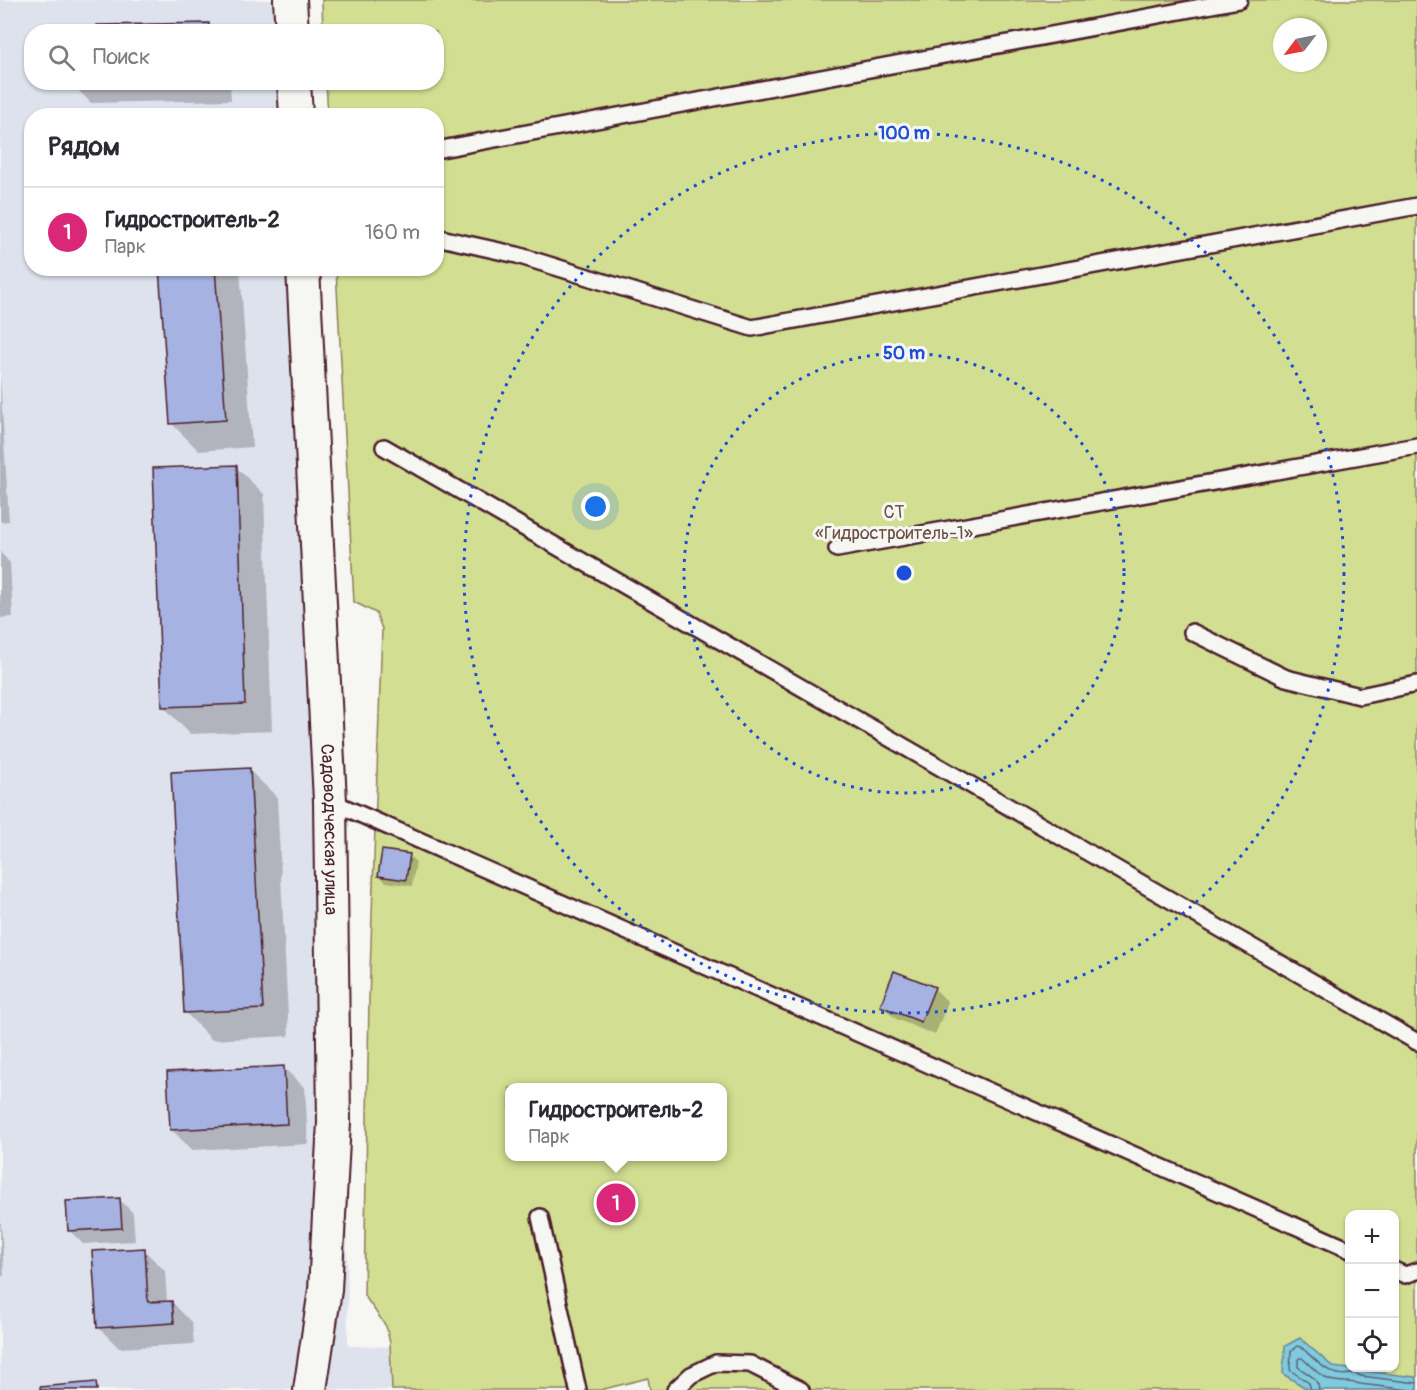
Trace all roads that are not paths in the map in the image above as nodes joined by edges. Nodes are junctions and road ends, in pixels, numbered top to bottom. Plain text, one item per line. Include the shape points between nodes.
1 (290, 0) edge
2 (1239, 0) edge
3 (292, 24) edge
4 (294, 90) edge
5 (296, 108) edge
6 (444, 149) edge
7 (1417, 206) edge
8 (444, 239) edge
9 (303, 276) edge
10 (1417, 446) edge
11 (384, 447) dead end
12 (837, 549) dead end
13 (1192, 632) dead end
14 (1417, 684) edge
15 (330, 801) junction
16 (1417, 1042) edge
17 (540, 1218) dead end
18 (1345, 1248) edge
19 (1417, 1270) edge
20 (1399, 1272) edge
21 (310, 1390) edge
22 (578, 1390) edge
23 (675, 1390) edge
24 (801, 1390) edge

1 - 3 street
2 - 6 lane
4 - 5 street
7 - 8 lane via 752,328 517,255
9 - 15 street, Садоводческая улица
10 - 12 lane
11 - 16 lane
13 - 14 lane via 1286,678 1360,696
15 - 18 lane
15 - 21 street, Садоводческая улица via 334,1122 325,1290
17 - 22 lane
19 - 20 lane via 1405,1275
23 - 24 lane via 691,1375 716,1363 750,1364

